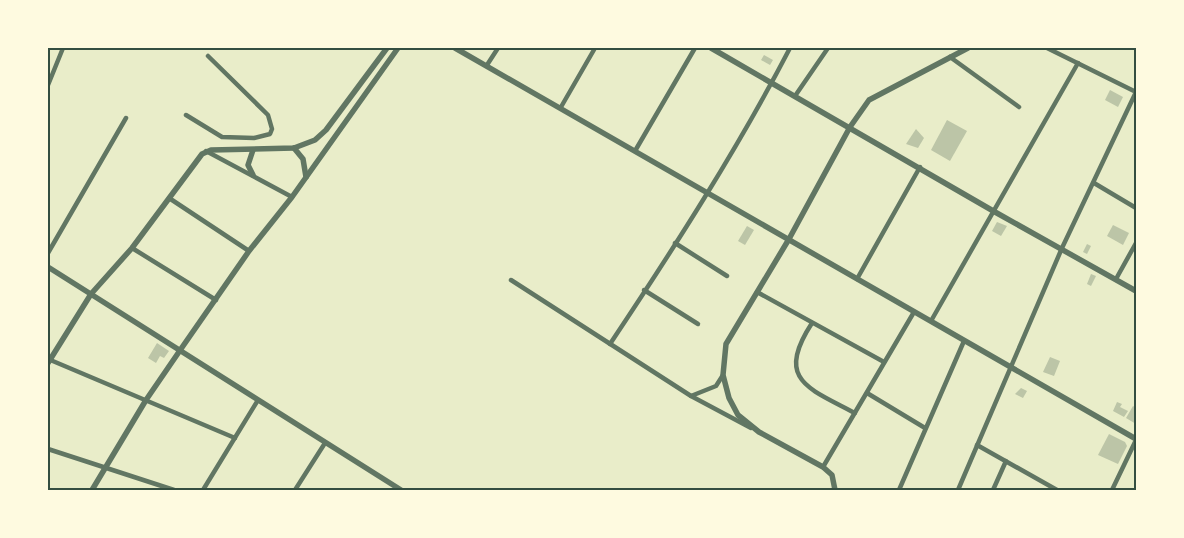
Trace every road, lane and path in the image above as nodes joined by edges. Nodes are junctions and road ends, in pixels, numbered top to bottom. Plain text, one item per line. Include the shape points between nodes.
1 (63, 48) edge
2 (387, 48) edge
3 (398, 48) edge
4 (455, 48) edge
5 (498, 48) edge
6 (595, 48) edge
7 (695, 48) edge
8 (711, 48) edge
9 (790, 48) edge
10 (828, 48) edge
11 (968, 48) edge
12 (1047, 48) edge
13 (208, 56) dead end
14 (950, 57) junction
15 (1078, 63) junction
16 (487, 66) junction
17 (49, 74) edge
18 (772, 83) junction
19 (48, 85) edge
20 (1136, 92) edge
21 (795, 96) junction
22 (1019, 106) dead end
23 (561, 107) junction
24 (186, 115) dead end
25 (126, 118) dead end
26 (850, 127) junction
27 (254, 138) junction
28 (294, 148) junction
29 (252, 150) junction
30 (206, 151) junction
31 (635, 151) junction
32 (920, 167) junction
33 (253, 176) junction
34 (306, 177) junction
35 (1094, 183) junction
36 (707, 191) junction
37 (292, 197) junction
38 (169, 198) junction
39 (1136, 208) edge
40 (994, 212) junction
41 (789, 239) junction
42 (675, 243) junction
43 (1136, 243) edge
44 (132, 248) junction
45 (1062, 248) junction
46 (249, 251) junction
47 (48, 253) edge
48 (48, 267) edge
49 (727, 276) dead end
50 (857, 279) junction
51 (1116, 279) junction
52 (511, 280) dead end
53 (644, 290) junction
54 (1136, 291) edge
55 (756, 292) junction
56 (91, 294) junction
57 (216, 300) junction
58 (914, 312) junction
59 (931, 321) junction
60 (812, 323) junction
61 (698, 324) dead end
62 (964, 340) junction
63 (610, 344) junction
64 (180, 352) junction
65 (48, 361) edge
66 (884, 362) junction
67 (1012, 366) junction
68 (723, 375) junction
69 (866, 393) junction
70 (691, 396) junction
71 (146, 400) junction
72 (258, 400) junction
73 (855, 413) junction
74 (925, 428) junction
75 (759, 432) junction
76 (235, 438) junction
77 (1136, 439) edge
78 (325, 443) junction
79 (977, 445) junction
80 (48, 449) edge
81 (1006, 462) junction
82 (823, 467) junction
83 (106, 468) junction
84 (92, 490) edge
85 (174, 490) edge
86 (203, 490) edge
87 (295, 490) edge
88 (401, 490) edge
89 (835, 490) edge
90 (899, 490) edge
91 (958, 490) edge
92 (993, 490) edge
93 (1057, 490) edge
94 (1112, 490) edge

1 - 17 street
2 - 28 street via 326,130 315,140
3 - 34 street
4 - 16 street
5 - 16 street
6 - 23 street
7 - 31 street
8 - 18 street
9 - 18 street
10 - 21 street
11 - 14 street
12 - 15 street
13 - 27 street via 268,115 272,125 270,134
14 - 22 street
14 - 26 street via 873,96
15 - 20 street
15 - 40 street
16 - 23 street
17 - 19 street
18 - 21 street
18 - 36 street
20 - 35 street
21 - 26 street
23 - 31 street
24 - 27 street via 219,137
25 - 47 street
26 - 32 street
26 - 41 street
27 - 29 street
28 - 29 street
28 - 34 street via 303,159
29 - 30 street
29 - 33 street via 248,165
30 - 33 street
30 - 38 street
31 - 36 street
32 - 40 street
32 - 50 street
33 - 37 street
34 - 37 street
35 - 39 street
35 - 45 street
36 - 41 street
36 - 42 street
37 - 46 street
38 - 44 street
38 - 46 street
40 - 45 street
40 - 59 street
41 - 50 street
41 - 55 street
42 - 49 street
42 - 53 street
43 - 51 street
44 - 56 street
44 - 57 street
45 - 51 street
45 - 67 street
46 - 57 street
48 - 56 street
50 - 58 street
51 - 54 street
52 - 63 street
53 - 61 street
53 - 63 street
55 - 60 street
55 - 68 street via 726,344
56 - 64 street
56 - 65 street
57 - 64 street
58 - 59 street
58 - 66 street
59 - 62 street
60 - 66 street
60 - 73 street via 798,348 794,364 800,379 811,390
62 - 67 street
62 - 74 street
63 - 70 street
64 - 71 street
64 - 72 street
65 - 71 street
66 - 69 street
67 - 77 street
67 - 79 street
68 - 70 street via 716,386
68 - 75 street via 738,415
69 - 73 street
69 - 74 street
70 - 75 street
71 - 76 street
71 - 83 street
72 - 76 street
72 - 78 street
73 - 82 street
74 - 90 street
75 - 82 street
76 - 86 street
77 - 94 street
78 - 87 street
78 - 88 street
79 - 81 street
79 - 91 street
80 - 83 street
81 - 92 street
81 - 93 street
82 - 89 street via 832,475
83 - 84 street
83 - 85 street

